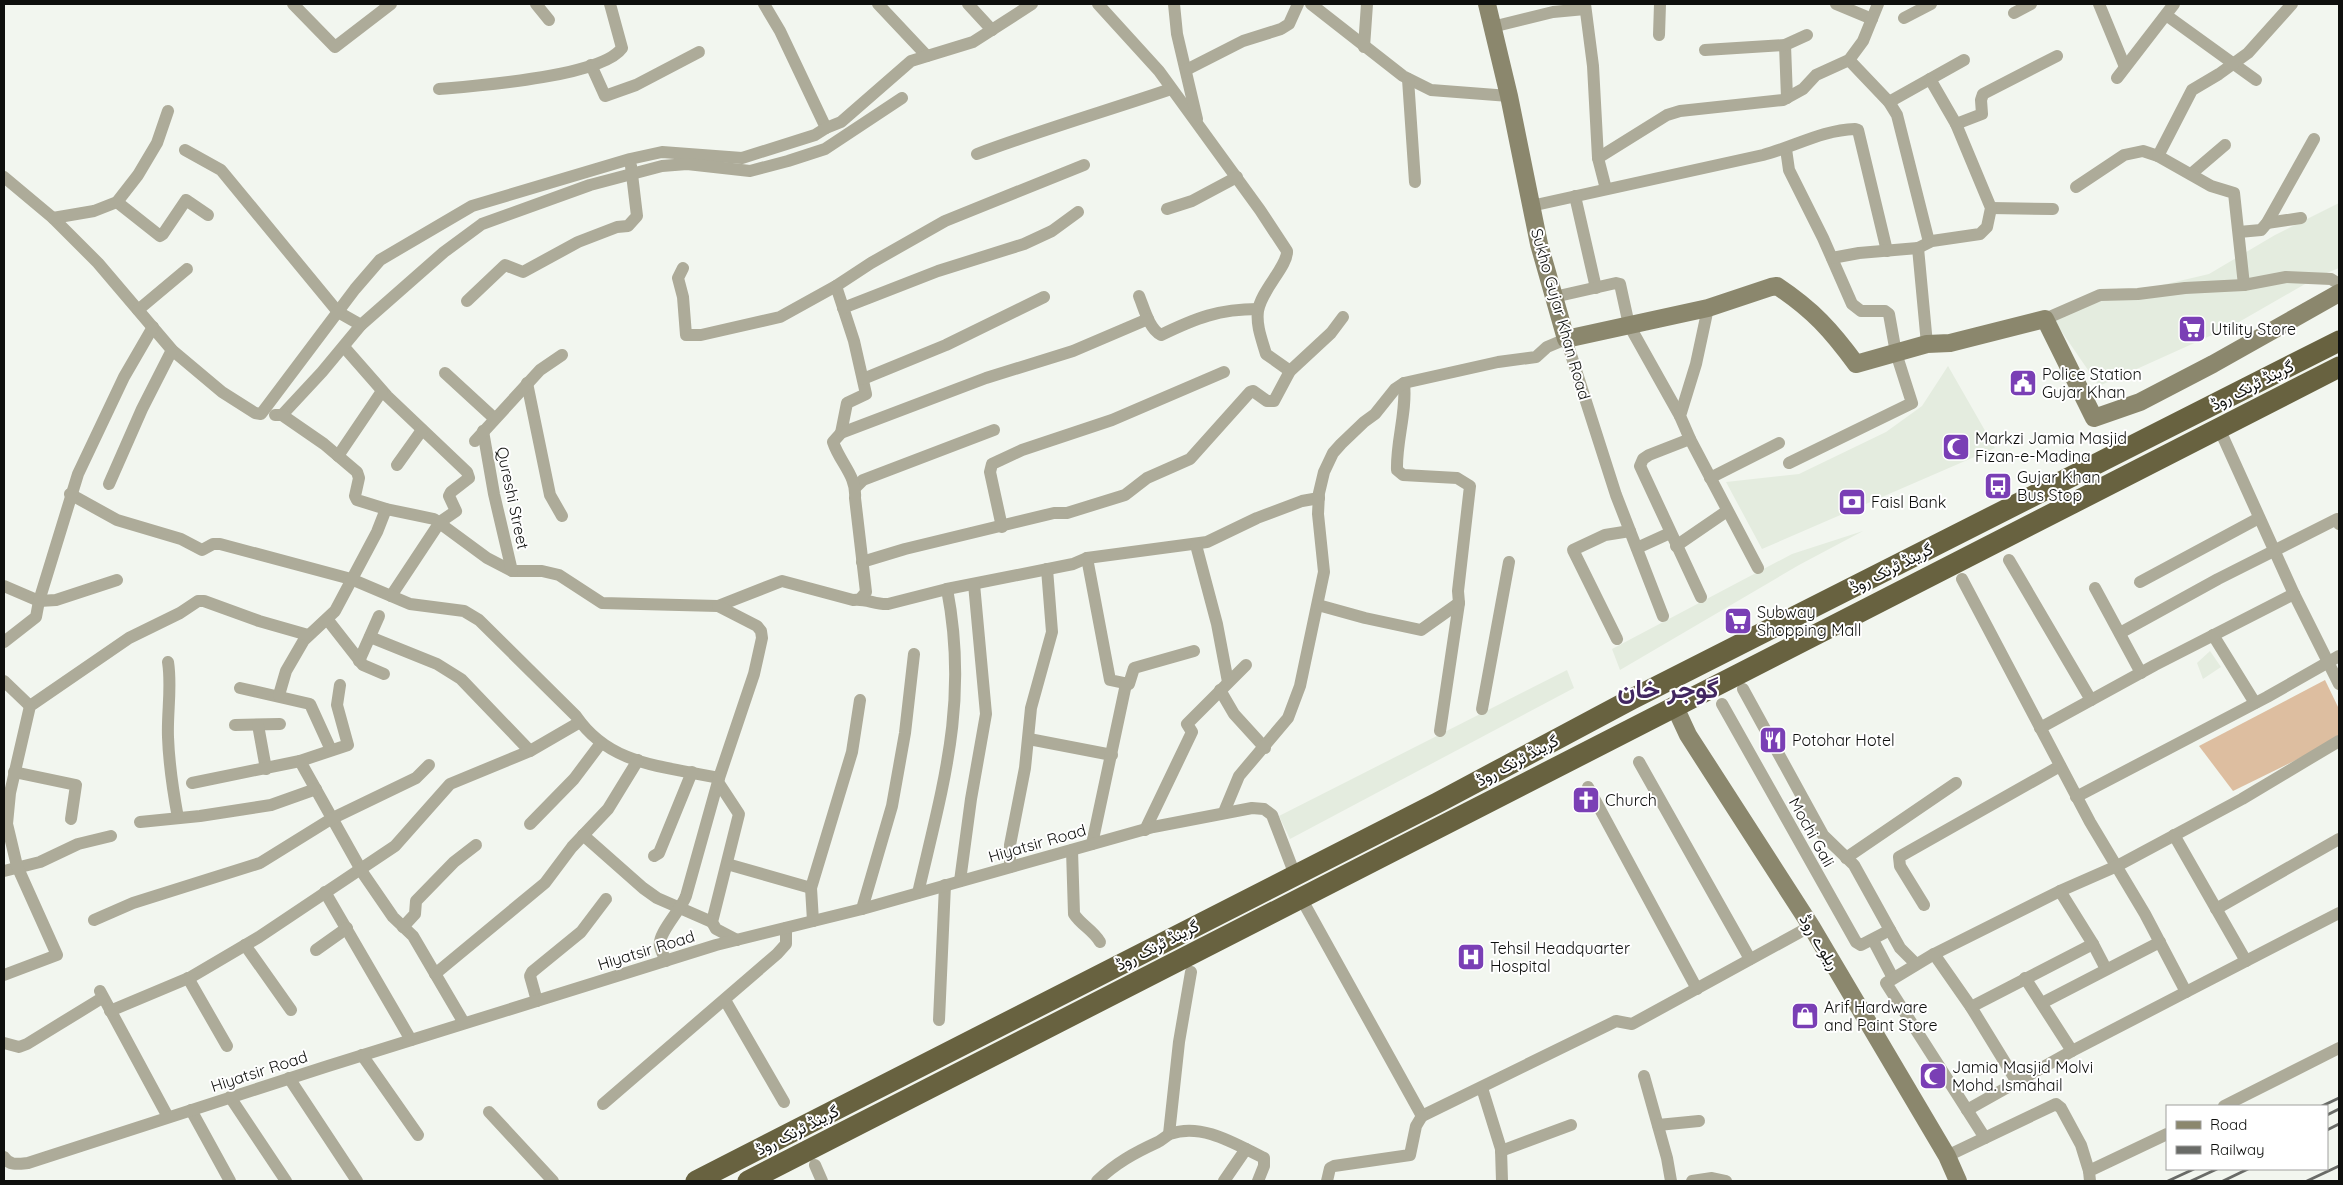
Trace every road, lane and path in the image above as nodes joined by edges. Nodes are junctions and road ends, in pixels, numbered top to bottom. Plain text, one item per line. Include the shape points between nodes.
1 (292, 4) edge
2 (391, 4) edge
3 (536, 4) edge
4 (610, 4) edge
5 (764, 4) edge
6 (878, 4) edge
7 (968, 4) edge
8 (1032, 4) edge
9 (1098, 4) edge
10 (1174, 4) edge
11 (1298, 4) edge
12 (1311, 4) edge
13 (1367, 4) edge
14 (1487, 4) edge
15 (1660, 4) edge
16 (1836, 4) edge
17 (1878, 4) edge
18 (1931, 4) edge
19 (2031, 4) edge
20 (2099, 4) edge
21 (2174, 4) edge
22 (2292, 4) edge
23 (1585, 6) edge
24 (2014, 13) dead end
25 (2166, 15) junction
26 (1904, 18) dead end
27 (1872, 19) junction
28 (549, 20) dead end
29 (1492, 26) junction
30 (992, 30) junction
31 (1659, 35) dead end
32 (1807, 35) dead end
33 (1785, 45) junction
34 (1364, 47) junction
35 (1705, 50) dead end
36 (699, 52) dead end
37 (927, 56) junction
38 (2057, 56) dead end
39 (1849, 60) junction
40 (1964, 60) dead end
41 (2235, 63) junction
42 (591, 65) junction
43 (2126, 67) junction
44 (1186, 70) junction
45 (2117, 78) dead end
46 (1408, 79) junction
47 (1930, 79) junction
48 (2256, 80) dead end
49 (439, 89) dead end
50 (1171, 89) junction
51 (1509, 96) junction
52 (902, 98) dead end
53 (1787, 98) junction
54 (1889, 102) junction
55 (168, 111) dead end
56 (1956, 124) junction
57 (1199, 126) junction
58 (826, 128) junction
59 (845, 128) junction
60 (2314, 139) dead end
61 (2225, 145) dead end
62 (1786, 149) junction
63 (185, 150) dead end
64 (977, 154) dead end
65 (2158, 156) junction
66 (1598, 158) junction
67 (717, 163) junction
68 (1084, 165) dead end
69 (631, 166) junction
70 (2191, 174) junction
71 (4, 177) edge
72 (1236, 177) junction
73 (1415, 182) dead end
74 (2076, 187) dead end
75 (1606, 189) junction
76 (1575, 196) junction
77 (117, 202) junction
78 (1531, 206) junction
79 (1167, 208) dead end
80 (1992, 208) junction
81 (2053, 209) dead end
82 (1078, 212) dead end
83 (208, 216) dead end
84 (53, 218) junction
85 (2301, 218) dead end
86 (2267, 223) junction
87 (2239, 232) junction
88 (1924, 245) junction
89 (1887, 251) junction
90 (1832, 258) junction
91 (682, 268) dead end
92 (187, 269) dead end
93 (2339, 284) edge
94 (2244, 285) junction
95 (836, 286) junction
96 (1596, 288) junction
97 (2339, 293) edge
98 (1139, 296) dead end
99 (1554, 297) junction
100 (1044, 298) dead end
101 (467, 302) dead end
102 (843, 308) junction
103 (1708, 308) junction
104 (1258, 309) junction
105 (138, 310) junction
106 (340, 314) junction
107 (1343, 317) dead end
108 (1148, 318) junction
109 (2045, 319) junction
110 (359, 324) junction
111 (1629, 325) junction
112 (153, 327) junction
113 (1566, 339) junction
114 (2339, 341) edge
115 (1927, 344) junction
116 (344, 346) junction
117 (172, 350) junction
118 (1896, 353) junction
119 (562, 355) dead end
120 (2339, 367) edge
121 (1290, 370) junction
122 (1224, 372) dead end
123 (445, 373) dead end
124 (863, 379) junction
125 (527, 383) junction
126 (1404, 383) junction
127 (382, 391) junction
128 (272, 415) junction
129 (1680, 416) junction
130 (494, 418) junction
131 (2221, 428) junction
132 (422, 430) junction
133 (994, 430) dead end
134 (841, 433) junction
135 (1690, 439) junction
136 (1780, 443) dead end
137 (338, 456) junction
138 (1789, 463) dead end
139 (398, 465) dead end
140 (1710, 478) junction
141 (109, 484) dead end
142 (856, 487) junction
143 (70, 494) junction
144 (1319, 498) junction
145 (386, 509) junction
146 (1727, 511) junction
147 (562, 516) dead end
148 (2260, 518) junction
149 (440, 522) junction
150 (2339, 524) edge
151 (1002, 526) junction
152 (1630, 531) junction
153 (1670, 533) junction
154 (1196, 545) junction
155 (1676, 546) junction
156 (1637, 548) junction
157 (2274, 550) junction
158 (1087, 558) junction
159 (2009, 560) dead end
160 (862, 562) junction
161 (1510, 562) dead end
162 (1758, 568) dead end
163 (1047, 569) junction
164 (512, 572) junction
165 (351, 579) junction
166 (1962, 579) dead end
167 (117, 580) dead end
168 (2140, 582) dead end
169 (974, 584) junction
170 (4, 586) edge
171 (2095, 588) dead end
172 (947, 589) junction
173 (2294, 594) junction
174 (391, 596) junction
175 (1701, 597) dead end
176 (861, 598) junction
177 (1459, 603) junction
178 (1318, 605) junction
179 (718, 606) junction
180 (38, 608) junction
181 (379, 616) dead end
182 (1663, 616) dead end
183 (327, 619) junction
184 (2120, 633) junction
185 (308, 635) junction
186 (2213, 635) junction
187 (370, 637) junction
188 (1616, 639) dead end
189 (4, 642) edge
190 (1194, 651) dead end
191 (914, 654) dead end
192 (2334, 659) edge
193 (359, 661) junction
194 (168, 662) dead end
195 (1246, 664) dead end
196 (2141, 673) junction
197 (384, 674) dead end
198 (4, 681) edge
199 (1126, 684) junction
200 (2339, 684) edge
201 (340, 685) dead end
202 (1224, 686) junction
203 (240, 688) dead end
204 (1743, 689) dead end
205 (279, 695) junction
206 (860, 700) dead end
207 (2091, 700) junction
208 (1722, 704) dead end
209 (2255, 704) junction
210 (30, 706) junction
211 (1676, 707) junction
212 (1482, 709) dead end
213 (580, 722) junction
214 (280, 724) dead end
215 (235, 725) dead end
216 (258, 725) junction
217 (2040, 728) junction
218 (1440, 731) dead end
219 (1029, 739) junction
220 (2339, 741) edge
221 (601, 743) junction
222 (1265, 748) junction
223 (331, 750) junction
224 (530, 751) junction
225 (1112, 755) junction
226 (638, 760) junction
227 (300, 761) junction
228 (1639, 762) dead end
229 (429, 765) dead end
230 (2060, 766) junction
231 (266, 769) junction
232 (14, 772) junction
233 (692, 772) junction
234 (718, 780) junction
235 (192, 783) dead end
236 (1956, 783) dead end
237 (7, 786) edge
238 (1588, 787) dead end
239 (316, 789) junction
240 (2076, 797) junction
241 (1224, 812) junction
242 (178, 818) junction
243 (71, 819) dead end
244 (331, 819) junction
245 (140, 822) dead end
246 (530, 824) dead end
247 (1145, 830) junction
248 (583, 835) junction
249 (111, 836) dead end
250 (2174, 836) junction
251 (2339, 839) edge
252 (1092, 844) junction
253 (476, 845) dead end
254 (1072, 850) junction
255 (654, 856) dead end
256 (1846, 858) junction
257 (726, 864) junction
258 (18, 866) junction
259 (2117, 866) junction
260 (1010, 867) junction
261 (360, 868) junction
262 (4, 871) edge
263 (1295, 875) junction
264 (960, 881) junction
265 (945, 885) junction
266 (811, 888) junction
267 (2060, 891) junction
268 (325, 892) junction
269 (918, 893) junction
270 (1301, 898) junction
271 (606, 899) dead end
272 (1924, 905) dead end
273 (681, 909) junction
274 (862, 909) junction
275 (2216, 909) junction
276 (2339, 913) edge
277 (94, 920) dead end
278 (813, 921) junction
279 (712, 922) junction
280 (1811, 926) junction
281 (402, 927) junction
282 (346, 928) junction
283 (786, 928) junction
284 (1890, 930) junction
285 (736, 940) junction
286 (1873, 940) junction
287 (1100, 942) dead end
288 (2160, 942) junction
289 (2093, 944) junction
290 (245, 945) junction
291 (316, 950) dead end
292 (1934, 954) junction
293 (1750, 959) junction
294 (666, 961) junction
295 (2246, 961) junction
296 (1916, 964) junction
297 (2106, 969) junction
298 (1191, 972) dead end
299 (435, 974) junction
300 (4, 975) edge
301 (188, 978) junction
302 (1893, 978) junction
303 (2025, 978) junction
304 (1697, 988) junction
305 (2186, 992) junction
306 (725, 1000) junction
307 (537, 1001) junction
308 (2042, 1003) junction
309 (1971, 1007) junction
310 (291, 1010) dead end
311 (110, 1011) junction
312 (939, 1020) dead end
313 (464, 1023) junction
314 (411, 1040) junction
315 (4, 1044) edge
316 (227, 1046) dead end
317 (2339, 1048) edge
318 (2072, 1051) junction
319 (362, 1055) junction
320 (1644, 1076) dead end
321 (289, 1078) junction
322 (2017, 1082) junction
323 (1482, 1088) junction
324 (863, 1096) junction
325 (230, 1097) junction
326 (784, 1102) dead end
327 (603, 1104) dead end
328 (2226, 1105) edge
329 (191, 1110) junction
330 (1967, 1110) junction
331 (489, 1112) dead end
332 (1422, 1116) junction
333 (168, 1117) junction
334 (874, 1117) junction
335 (1699, 1121) dead end
336 (1658, 1124) junction
337 (1571, 1125) dead end
338 (1169, 1134) junction
339 (418, 1135) dead end
340 (2166, 1135) edge
341 (1985, 1138) junction
342 (1246, 1149) junction
343 (1501, 1151) junction
344 (1947, 1156) junction
345 (4, 1157) edge
346 (815, 1165) dead end
347 (2089, 1176) edge
348 (230, 1181) edge
349 (286, 1181) edge
350 (357, 1181) edge
351 (553, 1181) edge
352 (696, 1181) edge
353 (748, 1181) edge
354 (822, 1181) edge
355 (1097, 1181) edge
356 (1224, 1181) edge
357 (1258, 1181) edge
358 (1327, 1181) edge
359 (1495, 1181) edge
360 (1502, 1181) edge
361 (1670, 1181) edge
362 (1692, 1181) edge
363 (1726, 1181) edge
364 (1958, 1181) edge

1 - 2 street via 335,47
3 - 28 street
4 - 42 street via 622,48 604,61
5 - 58 street
6 - 37 street
7 - 30 street
8 - 30 street
9 - 50 street via 1159,71
10 - 44 street
11 - 44 street via 1289,24 1281,29 1243,41
12 - 34 street
13 - 34 street
14 - 29 main road, Sukho Gujar Khan Road
15 - 31 street
16 - 27 street
17 - 27 street
18 - 26 street
19 - 24 street
20 - 43 street
21 - 25 street
22 - 41 street via 2265,37
23 - 29 street
23 - 66 street via 1593,66
25 - 41 street
25 - 43 street
27 - 39 street via 1863,41
29 - 51 main road, Sukho Gujar Khan Road
30 - 37 street via 960,48
32 - 33 street
33 - 35 street
33 - 53 street
34 - 46 street
36 - 42 street via 636,85 605,96
37 - 59 street via 911,61
38 - 56 street via 1983,94 1982,114
39 - 53 street via 1816,75 1803,89
39 - 54 street
40 - 47 street
41 - 48 street
41 - 65 street via 2192,90
42 - 49 street via 516,82
43 - 45 street
44 - 57 street
46 - 51 street via 1431,90
46 - 73 street
47 - 54 street
47 - 56 street
50 - 57 street
50 - 64 street
51 - 78 main road, Sukho Gujar Khan Road
52 - 59 street
53 - 66 street via 1667,115
54 - 88 street via 1897,115
55 - 77 street via 157,143
56 - 80 street
57 - 72 street
58 - 59 street
58 - 67 street via 815,135
59 - 67 street via 825,149 788,161 750,170
60 - 86 street
61 - 70 street
62 - 75 street
62 - 89 street via 1828,132 1858,130
62 - 90 street via 1790,170
63 - 106 street via 220,170
65 - 70 street
65 - 74 street via 2143,151 2124,155
66 - 75 street
67 - 69 street via 662,152
68 - 95 street via 945,221
69 - 101 street via 637,216 628,226 578,242 523,272 505,265
69 - 106 street via 472,206 380,260
69 - 110 street via 482,224
70 - 87 street via 2211,186 2234,193
71 - 84 street
72 - 79 street via 1192,201
72 - 104 street via 1288,254 1266,288
75 - 76 street
76 - 78 street
76 - 96 street
77 - 83 street via 160,236 186,200
77 - 84 street via 94,211
78 - 99 main road, Sukho Gujar Khan Road
80 - 81 street
80 - 88 street via 1987,227 1980,234
82 - 102 street via 1052,231 1024,244 885,289
84 - 105 street via 98,263
85 - 86 street
86 - 87 street via 2261,230
87 - 94 street
88 - 89 street
88 - 115 street
89 - 90 street
90 - 118 street via 1855,308 1866,313 1885,311 1889,314
91 - 95 street via 678,278 686,335 690,336 780,317
92 - 105 street
93 - 94 street via 2331,279 2286,277
94 - 109 street via 2100,294
95 - 102 street
96 - 99 street
96 - 111 street via 1620,284
97 - 109 main road via 2140,402 2094,418
98 - 108 street
99 - 113 main road, Sukho Gujar Khan Road
100 - 124 street via 946,345
102 - 124 street
103 - 111 main road
103 - 118 main road via 1777,286 1829,328 1856,364
103 - 129 street
104 - 108 street via 1232,309 1206,315 1161,335
104 - 121 street via 1258,325 1266,354
105 - 112 street
106 - 110 street
106 - 128 street
107 - 121 street via 1331,333
108 - 134 street via 1073,351 986,378
109 - 115 main road via 1950,342
110 - 116 street
111 - 113 main road
111 - 129 street
112 - 117 street
112 - 143 street via 124,377
113 - 126 street via 1547,347 1536,358 1498,362
113 - 152 street, Sukho Gujar Khan Road
114 - 263 highway, گرینڈ ٹرنک روڈ via 1632,699
115 - 118 main road
116 - 127 street
116 - 128 street
117 - 128 street via 222,392 255,414
117 - 141 street
118 - 138 street via 1912,403
119 - 125 street
120 - 131 highway, گرینڈ ٹرنک روڈ
121 - 151 street via 1274,401 1250,392 1190,459 1147,478 1125,495 1067,513 1054,513
122 - 151 street via 1112,420 1022,450 992,464 990,472
123 - 130 street
124 - 134 street via 866,394 847,402
125 - 130 street
125 - 147 street via 550,495
126 - 144 street via 1333,454 1324,472
126 - 177 street via 1397,470 1403,475 1457,478 1470,486
127 - 132 street
127 - 137 street
128 - 137 street
129 - 135 street
130 - 164 street, Qureshi Street via 479,436
131 - 148 street
131 - 211 highway, گرینڈ ٹرنک روڈ
132 - 139 street
132 - 149 street via 467,472 469,478 451,492 449,496 456,511
133 - 142 street via 863,480
134 - 142 street via 833,442
135 - 140 street
135 - 153 street via 1649,455 1640,466
136 - 140 street
137 - 145 street via 357,472 359,478 354,496 357,500
140 - 146 street
142 - 160 street
143 - 165 street via 117,520 198,547 220,544
143 - 180 street
144 - 154 street via 1277,510
144 - 178 street via 1324,572
145 - 149 street
145 - 165 street
146 - 155 street
146 - 162 street
148 - 157 street
148 - 168 street
149 - 164 street via 487,558
149 - 174 street
150 - 157 street via 2336,519
151 - 160 street
152 - 156 street, Sukho Gujar Khan Road
152 - 188 street via 1605,536 1573,550
153 - 155 street
153 - 156 street
154 - 158 street
154 - 202 street via 1217,624
155 - 175 street
156 - 182 street, Sukho Gujar Khan Road
157 - 173 street
157 - 184 street
158 - 163 street
158 - 199 street via 1109,678
159 - 207 street
160 - 176 street via 866,592
161 - 212 street
163 - 169 street
163 - 219 street via 1052,632 1032,708
164 - 179 street via 559,575 602,603
165 - 174 street
165 - 183 street via 335,611
166 - 217 street
167 - 180 street
169 - 172 street
169 - 264 street via 986,705
170 - 180 street
171 - 184 street
172 - 176 street via 880,605
172 - 269 street via 956,657 952,741
173 - 186 street
173 - 192 street
174 - 213 street via 410,604 464,611 479,620
176 - 179 street via 853,600 782,581
177 - 178 street via 1421,630
177 - 218 street
178 - 222 street via 1300,686 1288,718
179 - 234 street via 757,626 762,638 754,674
180 - 189 street
181 - 187 street
183 - 185 street
183 - 193 street
184 - 196 street
185 - 205 street via 286,672
185 - 210 street via 198,601 129,638
186 - 196 street
186 - 209 street
187 - 193 street
187 - 224 street via 437,664 460,679
190 - 199 street via 1134,668 1129,684
191 - 274 street via 892,806
192 - 200 street
192 - 209 street
193 - 197 street via 369,670
194 - 242 street via 169,754
195 - 202 street
196 - 207 street
198 - 210 street
199 - 225 street
201 - 223 street via 337,705 348,745
202 - 222 street via 1234,714
202 - 247 street via 1187,724 1192,732
203 - 205 street
204 - 256 street via 1824,835
205 - 223 street via 310,704
206 - 266 street via 852,752
207 - 217 street
208 - 286 street, Mochi Gali via 1856,942 1861,945
209 - 240 street
210 - 232 street
211 - 270 highway, گرینڈ ٹرنک روڈ
211 - 280 main road, ریلوے روڈ via 1688,735
213 - 221 street
213 - 224 street
214 - 216 street
215 - 216 street
216 - 231 street
217 - 230 street
219 - 225 street
219 - 260 street via 1010,845
220 - 250 street
221 - 226 street via 624,757
221 - 246 street via 574,779
222 - 241 street via 1239,776
223 - 227 street
224 - 261 street via 450,784 395,846
225 - 252 street
226 - 233 street
226 - 248 street via 608,809
227 - 231 street
227 - 239 street
228 - 293 street
229 - 244 street via 416,778
230 - 240 street
230 - 272 street via 1899,857 1900,866
231 - 235 street
232 - 237 street
232 - 243 street via 76,785
233 - 234 street
233 - 255 street via 659,853
234 - 257 street via 739,814
234 - 273 street
236 - 256 street
237 - 258 street via 7,824
238 - 304 street
239 - 242 street via 271,805
239 - 244 street
240 - 259 street
241 - 247 street, Hiyatsir Road
241 - 263 street, Hiyatsir Road via 1252,808 1264,809 1272,815
242 - 245 street
244 - 261 street
244 - 277 street via 260,863 133,903
247 - 252 street, Hiyatsir Road
248 - 273 street via 643,888
248 - 299 street via 538,890
249 - 258 street via 78,844 40,862
250 - 259 street
250 - 275 street
251 - 275 street
252 - 254 street, Hiyatsir Road
253 - 281 street via 454,862 416,901 415,914
254 - 260 street, Hiyatsir Road
254 - 287 street via 1074,914
256 - 284 street via 1854,865
257 - 266 street
257 - 279 street
258 - 262 street
258 - 300 street via 57,954
259 - 267 street
259 - 288 street
260 - 264 street, Hiyatsir Road
261 - 268 street
261 - 281 street
263 - 324 highway, گرینڈ ٹرنک روڈ
264 - 265 street, Hiyatsir Road
265 - 269 street, Hiyatsir Road
265 - 312 street
266 - 278 street
267 - 289 street
267 - 292 street
268 - 282 street
268 - 290 street
269 - 274 street, Hiyatsir Road
270 - 332 street
270 - 334 highway, گرینڈ ٹرنک روڈ
271 - 307 street via 581,932 532,972 530,976
273 - 279 street
273 - 294 street via 660,936 659,945
274 - 278 street, Hiyatsir Road
275 - 295 street
276 - 295 street
278 - 283 street, Hiyatsir Road
279 - 285 street via 716,930
280 - 293 street
280 - 344 main road, ریلوے روڈ
281 - 299 street via 413,936
282 - 291 street
282 - 314 street
283 - 285 street, Hiyatsir Road
283 - 306 street via 786,944
284 - 286 street
284 - 296 street via 1900,948
285 - 294 street, Hiyatsir Road
286 - 302 street
288 - 297 street
288 - 305 street
289 - 297 street
289 - 303 street
290 - 301 street
290 - 310 street
292 - 296 street
292 - 309 street
293 - 304 street
294 - 307 street, Hiyatsir Road
295 - 305 street
296 - 302 street
297 - 308 street
298 - 338 street
299 - 313 street
301 - 311 street
301 - 316 street
302 - 330 street via 1886,983 1888,987
303 - 308 street
303 - 309 street
304 - 323 street via 1632,1024 1616,1020
305 - 318 street
306 - 326 street
306 - 327 street
307 - 313 street, Hiyatsir Road
308 - 318 street
309 - 322 street
311 - 315 street via 101,994 27,1044 15,1047
311 - 333 street
313 - 314 street, Hiyatsir Road
314 - 319 street, Hiyatsir Road
317 - 328 street
318 - 322 street
319 - 321 street, Hiyatsir Road
319 - 339 street
320 - 336 street
321 - 325 street, Hiyatsir Road
321 - 350 street
322 - 330 street
323 - 332 street
323 - 343 street
324 - 334 highway
324 - 352 highway, گرینڈ ٹرنک روڈ
325 - 329 street, Hiyatsir Road
325 - 349 street
329 - 333 street, Hiyatsir Road
329 - 348 street
330 - 341 street
331 - 351 street
332 - 358 street via 1416,1126 1410,1155 1334,1166 1330,1168
333 - 345 street, Hiyatsir Road via 28,1163 6,1162
334 - 353 highway, گرینڈ ٹرنک روڈ
335 - 336 street
336 - 361 street
337 - 343 street
338 - 342 street via 1201,1132
338 - 355 street via 1114,1165
340 - 347 street
341 - 344 street
341 - 347 street via 2056,1104 2081,1145
342 - 356 street
342 - 357 street via 1264,1158
343 - 360 street
344 - 364 main road, ریلوے روڈ
346 - 354 street
359 - 360 street
362 - 363 street via 1712,1178

